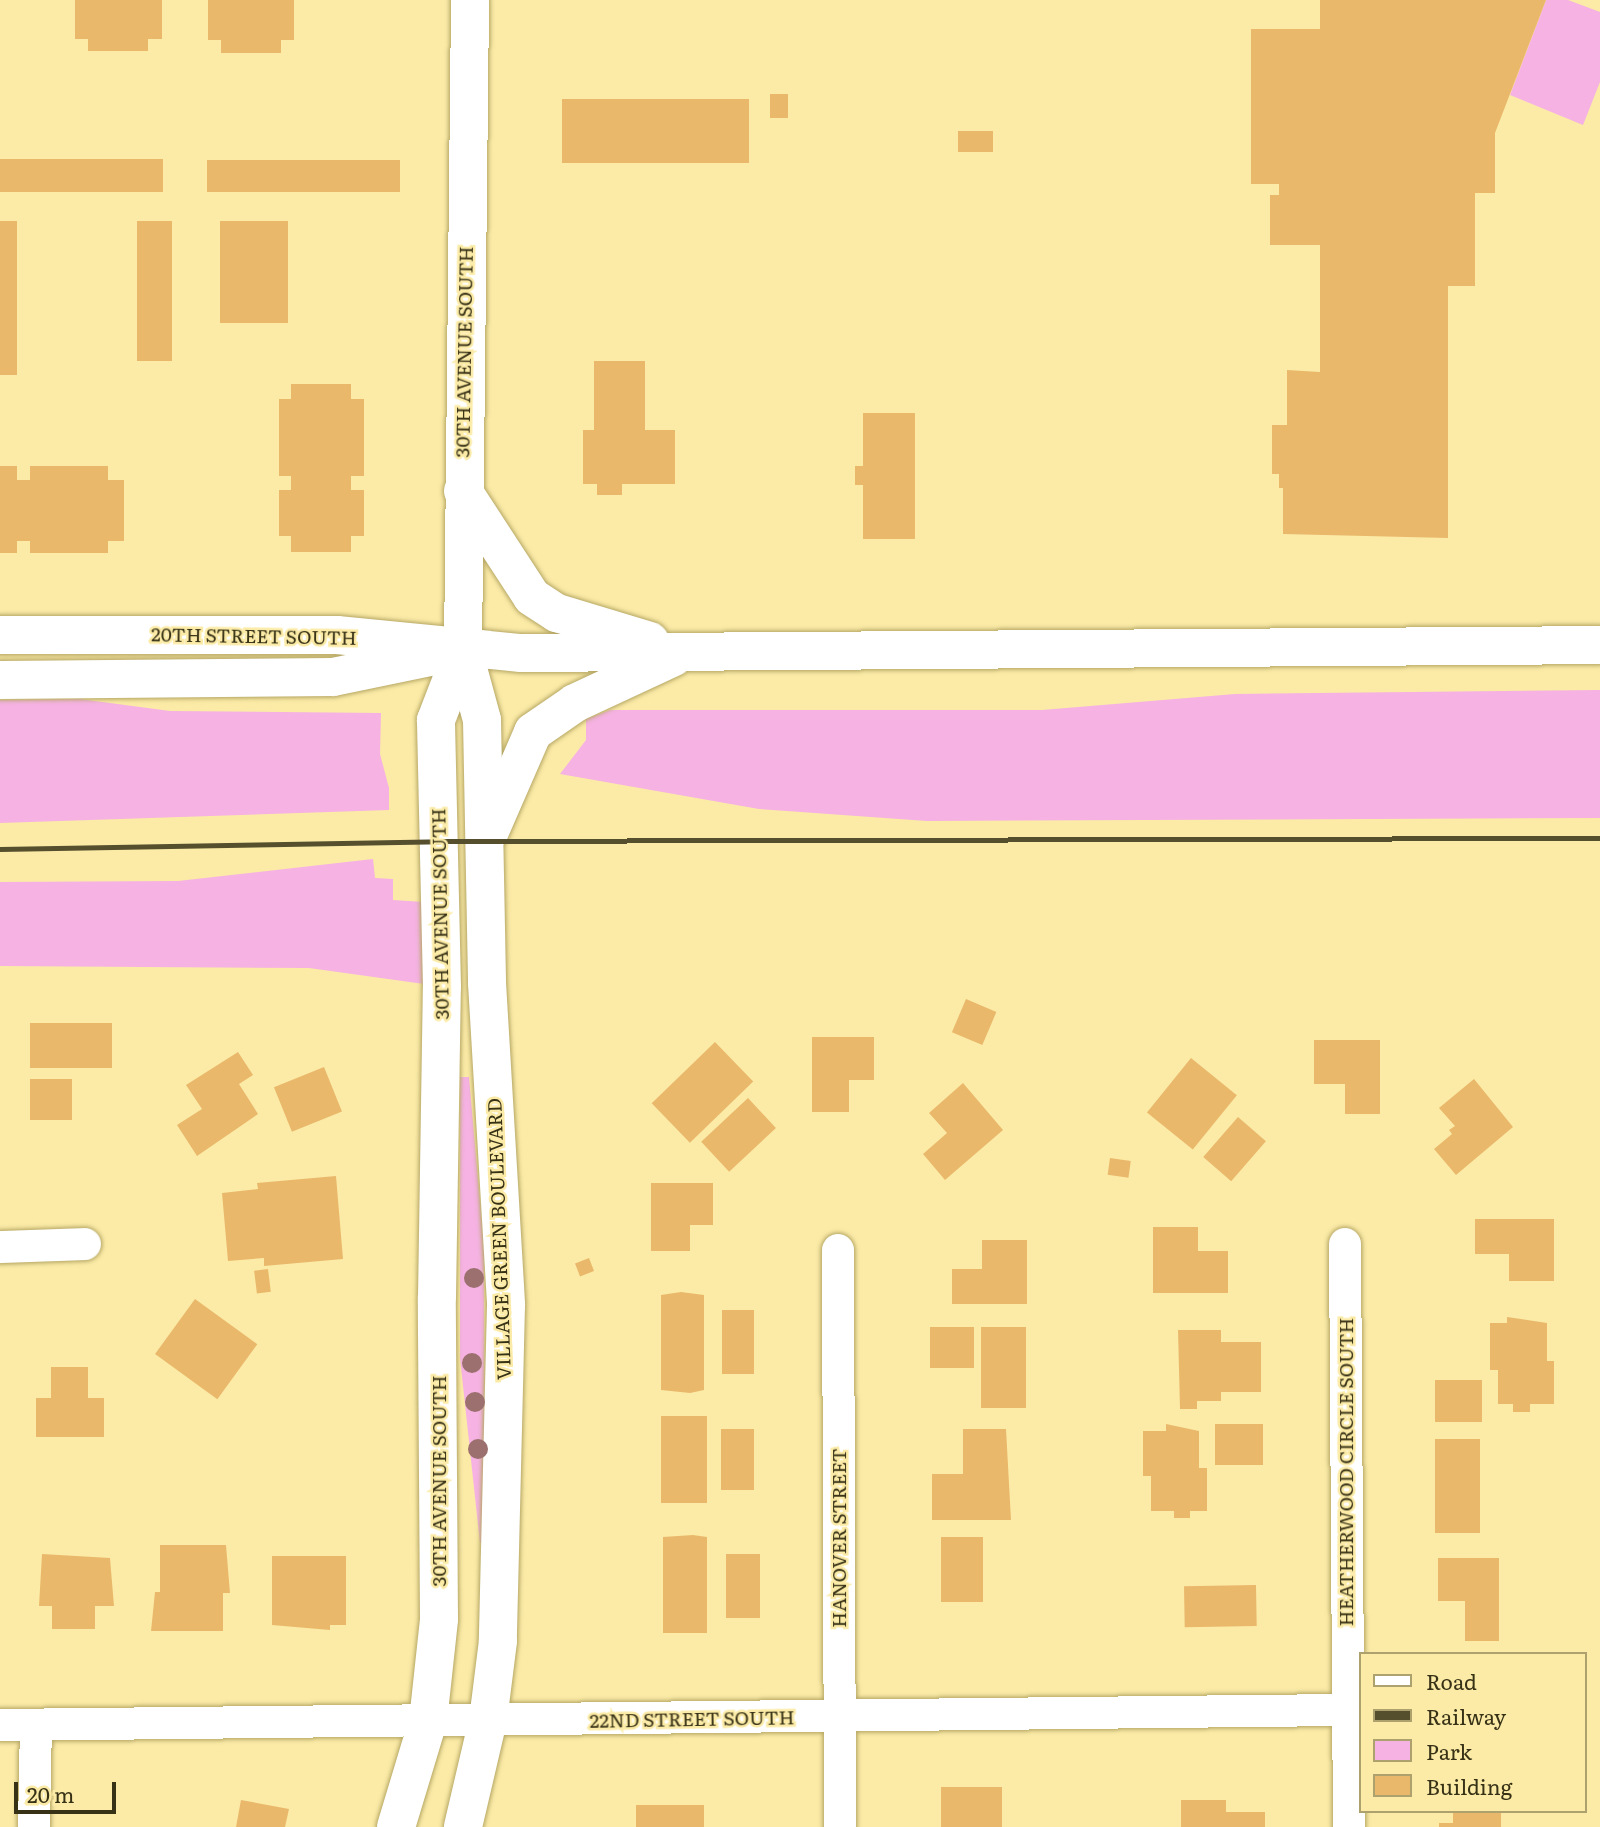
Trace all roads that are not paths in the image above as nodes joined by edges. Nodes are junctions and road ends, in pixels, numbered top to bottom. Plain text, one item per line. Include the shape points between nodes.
1 (470, 0) edge
2 (463, 491) junction
3 (0, 635) edge
4 (1600, 645) edge
5 (463, 650) junction
6 (685, 652) junction
7 (0, 680) edge
8 (485, 842) junction
9 (85, 1244) dead end
10 (1345, 1244) dead end
11 (0, 1247) edge
12 (838, 1250) dead end
13 (1348, 1710) junction
14 (839, 1717) junction
15 (488, 1720) junction
16 (428, 1721) junction
17 (36, 1725) junction
18 (0, 1726) edge
19 (34, 1827) edge
20 (396, 1827) edge
21 (463, 1827) edge
22 (839, 1827) edge
23 (1349, 1827) edge

1 - 2 street, 30TH AVENUE SOUTH
2 - 5 street, 30TH AVENUE SOUTH
2 - 6 street via 532,597 557,612
3 - 5 street, 20TH STREET SOUTH via 337,635
4 - 6 street
5 - 6 street
5 - 7 street, 20TH STREET SOUTH via 333,677
5 - 8 street, VILLAGE GREEN BOULEVARD via 482,720
5 - 16 street, 30TH AVENUE SOUTH via 436,720 442,987 437,1297 440,1540 439,1619
6 - 8 street via 575,703 533,732
8 - 15 street, VILLAGE GREEN BOULEVARD via 487,983 506,1305 503,1567
9 - 11 street
10 - 13 street, HEATHERWOOD CIRCLE SOUTH
12 - 14 street, HANOVER STREET
13 - 14 street, 22ND STREET SOUTH
13 - 23 street, HEATHERWOOD CIRCLE SOUTH
14 - 15 street, 22ND STREET SOUTH
14 - 22 street, HANOVER STREET
15 - 16 street, 22ND STREET SOUTH
15 - 21 street, VILLAGE GREEN BOULEVARD
16 - 17 street, 22ND STREET SOUTH
16 - 20 street, 30TH AVENUE SOUTH
17 - 18 street, 22ND STREET SOUTH
17 - 19 street

